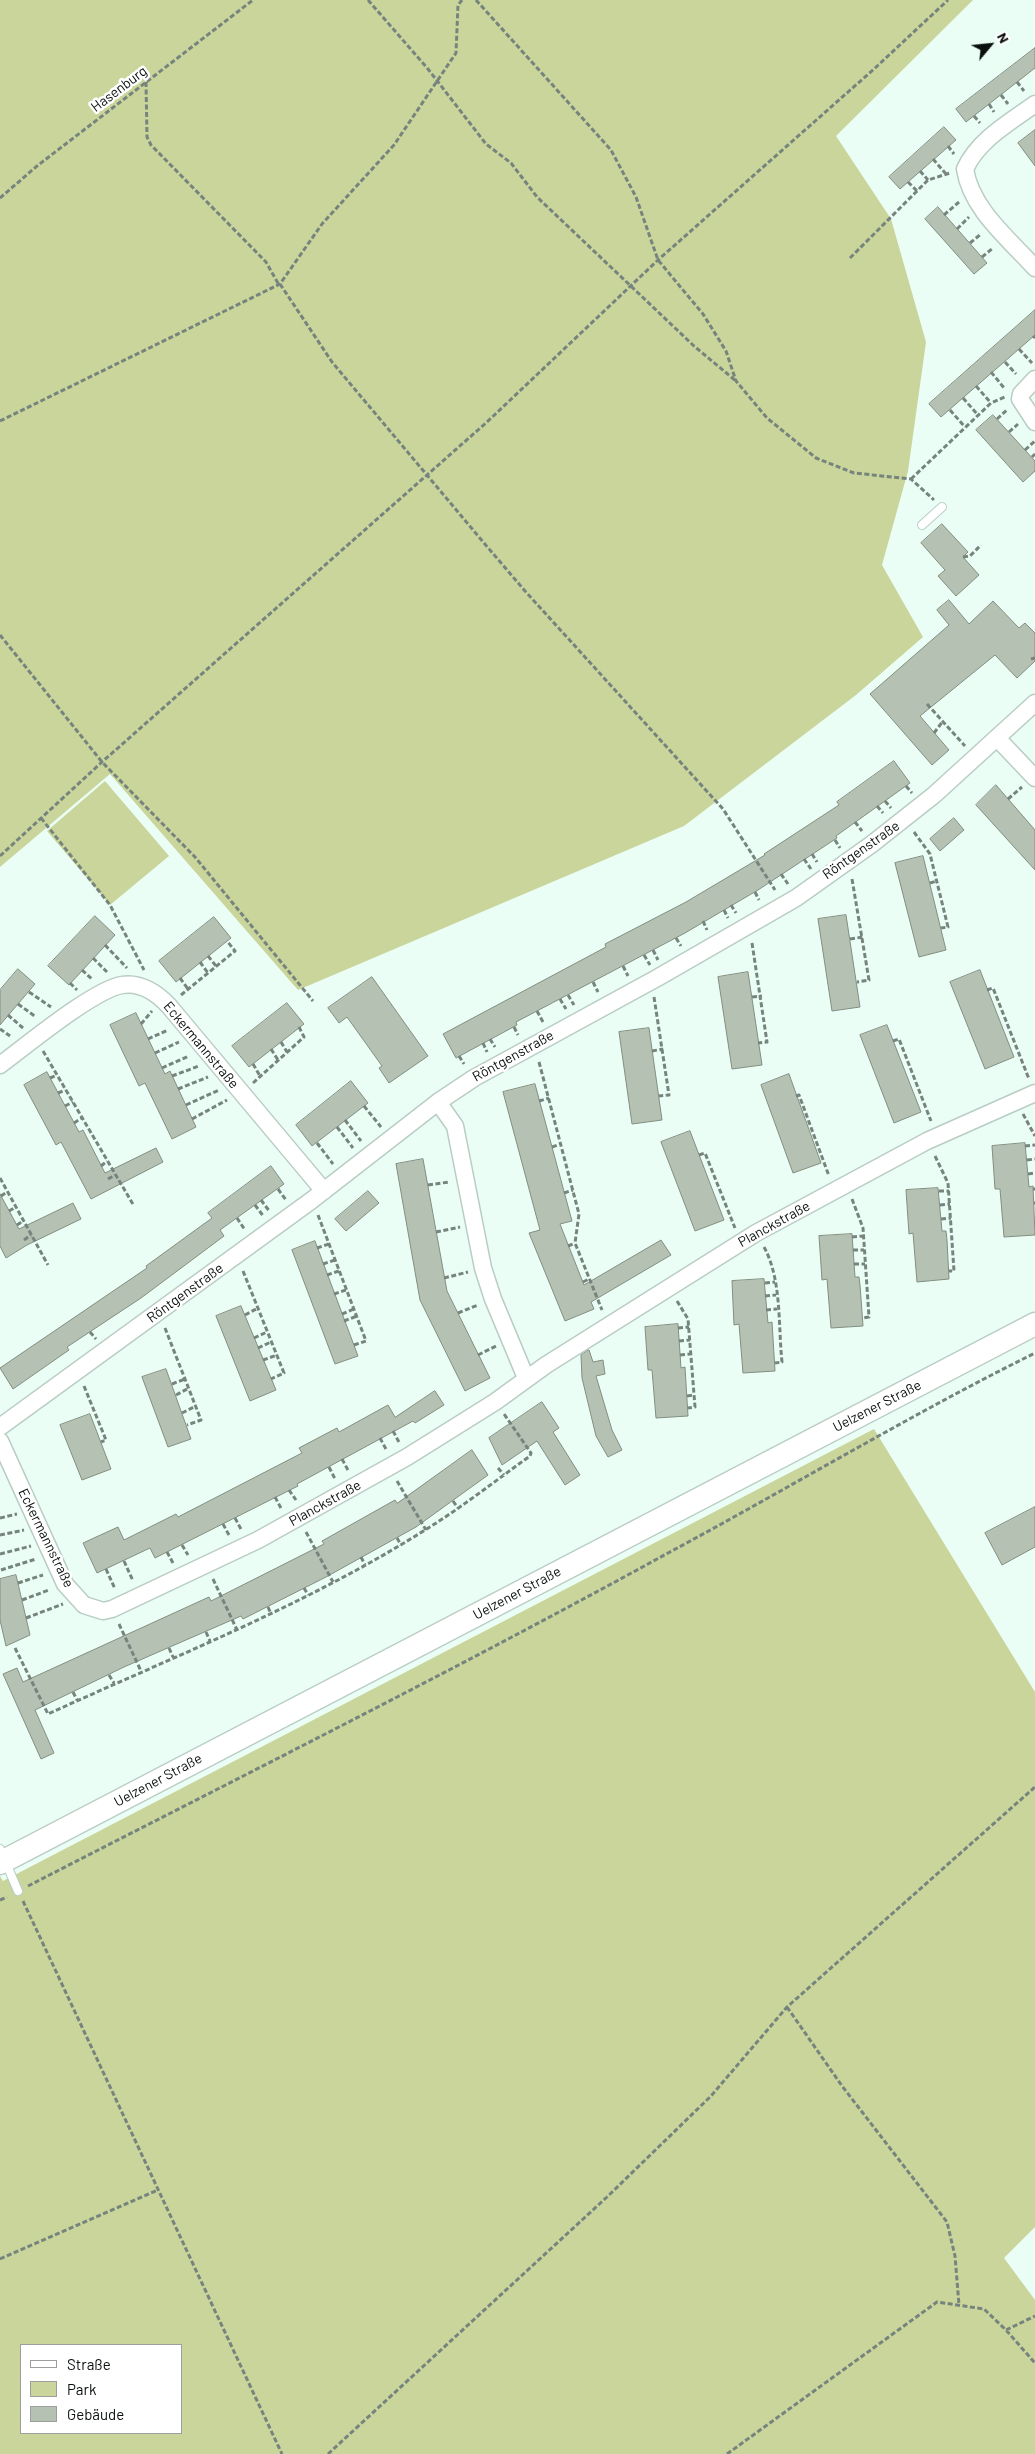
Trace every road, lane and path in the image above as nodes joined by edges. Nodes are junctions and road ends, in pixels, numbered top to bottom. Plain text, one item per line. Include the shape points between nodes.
1 (253, 0) edge
2 (368, 0) edge
3 (462, 0) edge
4 (476, 0) edge
5 (948, 0) edge
6 (438, 81) junction
7 (146, 82) junction
8 (1035, 104) edge
9 (934, 159) dead end
10 (965, 168) junction
11 (920, 171) dead end
12 (946, 175) junction
13 (928, 180) junction
14 (908, 182) dead end
15 (917, 191) junction
16 (0, 198) edge
17 (850, 258) dead end
18 (658, 260) junction
19 (1035, 268) edge
20 (280, 284) junction
21 (630, 285) junction
22 (1019, 350) dead end
23 (1035, 366) edge
24 (991, 372) dead end
25 (1035, 379) edge
26 (736, 381) junction
27 (976, 386) dead end
28 (963, 398) dead end
29 (991, 403) junction
30 (950, 410) dead end
31 (978, 415) junction
32 (0, 421) edge
33 (1035, 422) edge
34 (965, 427) junction
35 (1035, 441) edge
36 (1025, 450) dead end
37 (1035, 454) edge
38 (1032, 457) dead end
39 (427, 474) junction
40 (910, 479) junction
41 (942, 507) joint
42 (922, 525) dead end
43 (981, 545) dead end
44 (963, 556) dead end
45 (0, 635) edge
46 (1035, 703) edge
47 (926, 704) dead end
48 (943, 721) junction
49 (934, 733) dead end
50 (997, 738) junction
51 (976, 758) junction
52 (102, 762) junction
53 (1029, 783) edge
54 (1008, 799) dead end
55 (41, 818) junction
56 (904, 819) junction
57 (0, 856) edge
58 (844, 863) junction
59 (937, 881) junction
60 (930, 882) dead end
61 (785, 904) junction
62 (745, 928) junction
63 (941, 928) dead end
64 (863, 937) junction
65 (850, 939) dead end
66 (227, 941) dead end
67 (208, 956) dead end
68 (200, 962) dead end
69 (216, 966) junction
70 (208, 973) junction
71 (180, 978) dead end
72 (857, 982) dead end
73 (647, 983) junction
74 (188, 989) junction
75 (988, 990) dead end
76 (29, 992) dead end
77 (762, 996) junction
78 (752, 997) dead end
79 (163, 1000) junction
80 (313, 1001) dead end
81 (64, 1017) junction
82 (299, 1027) dead end
83 (1011, 1033) junction
84 (1006, 1035) dead end
85 (194, 1036) junction
86 (36, 1038) junction
87 (894, 1041) dead end
88 (281, 1042) dead end
89 (758, 1043) dead end
90 (532, 1045) junction
91 (271, 1049) dead end
92 (663, 1049) junction
93 (652, 1051) dead end
94 (287, 1052) junction
95 (155, 1053) dead end
96 (278, 1060) junction
97 (253, 1064) dead end
98 (0, 1065) edge
99 (162, 1068) dead end
100 (223, 1071) junction
101 (57, 1075) junction
102 (172, 1076) dead end
103 (260, 1076) junction
104 (50, 1078) dead end
105 (914, 1079) junction
106 (909, 1081) dead end
107 (178, 1089) dead end
108 (66, 1090) junction
109 (58, 1093) dead end
110 (1035, 1093) edge
111 (659, 1096) dead end
112 (796, 1096) dead end
113 (549, 1098) junction
114 (539, 1101) dead end
115 (72, 1102) junction
116 (438, 1102) junction
117 (1016, 1102) junction
118 (186, 1105) dead end
119 (65, 1106) dead end
120 (364, 1106) dead end
121 (82, 1118) junction
122 (192, 1119) dead end
123 (345, 1120) dead end
124 (74, 1123) dead end
125 (337, 1127) dead end
126 (92, 1136) junction
127 (1035, 1136) edge
128 (86, 1138) dead end
129 (390, 1138) junction
130 (932, 1139) junction
131 (317, 1143) dead end
132 (561, 1144) junction
133 (1035, 1145) edge
134 (1026, 1146) dead end
135 (552, 1147) dead end
136 (100, 1149) junction
137 (94, 1152) dead end
138 (699, 1156) dead end
139 (367, 1157) junction
140 (1035, 1159) edge
141 (1027, 1160) dead end
142 (107, 1161) junction
143 (101, 1166) dead end
144 (1028, 1174) dead end
145 (1035, 1174) edge
146 (115, 1175) junction
147 (343, 1176) junction
148 (0, 1178) edge
149 (108, 1179) dead end
150 (466, 1179) junction
151 (428, 1185) dead end
152 (840, 1188) junction
153 (573, 1190) junction
154 (949, 1191) junction
155 (7, 1192) junction
156 (564, 1192) dead end
157 (939, 1192) dead end
158 (721, 1194) junction
159 (1, 1196) dead end
160 (318, 1196) junction
161 (715, 1196) dead end
162 (950, 1204) junction
163 (940, 1205) dead end
164 (134, 1206) dead end
165 (16, 1207) junction
166 (9, 1210) dead end
167 (941, 1218) dead end
168 (951, 1218) junction
169 (24, 1221) junction
170 (473, 1224) junction
171 (16, 1225) dead end
172 (436, 1232) dead end
173 (756, 1233) junction
174 (952, 1233) junction
175 (946, 1234) dead end
176 (31, 1235) junction
177 (863, 1236) junction
178 (852, 1237) dead end
179 (24, 1240) dead end
180 (740, 1242) junction
181 (575, 1243) junction
182 (329, 1244) junction
183 (568, 1246) dead end
184 (953, 1247) junction
185 (317, 1248) dead end
186 (947, 1248) dead end
187 (853, 1250) dead end
188 (864, 1250) junction
189 (237, 1255) junction
190 (335, 1260) junction
191 (948, 1260) dead end
192 (954, 1260) junction
193 (323, 1264) dead end
194 (854, 1264) dead end
195 (865, 1264) junction
196 (48, 1265) dead end
197 (483, 1268) junction
198 (339, 1271) junction
199 (949, 1272) dead end
200 (328, 1275) dead end
201 (444, 1278) dead end
202 (590, 1279) junction
203 (866, 1279) junction
204 (860, 1280) dead end
205 (583, 1282) dead end
206 (775, 1282) junction
207 (765, 1283) dead end
208 (670, 1287) junction
209 (346, 1290) junction
210 (867, 1293) junction
211 (334, 1294) dead end
212 (861, 1294) dead end
213 (776, 1295) junction
214 (766, 1296) dead end
215 (493, 1299) junction
216 (862, 1305) dead end
217 (868, 1305) junction
218 (258, 1308) junction
219 (354, 1309) junction
220 (778, 1309) junction
221 (766, 1310) dead end
222 (159, 1311) junction
223 (458, 1313) dead end
224 (342, 1314) dead end
225 (245, 1315) dead end
226 (357, 1316) junction
227 (863, 1318) dead end
228 (344, 1320) dead end
229 (778, 1324) junction
230 (1035, 1324) edge
231 (772, 1325) dead end
232 (608, 1326) junction
233 (689, 1327) junction
234 (678, 1328) dead end
235 (268, 1332) junction
236 (254, 1338) dead end
237 (780, 1338) junction
238 (773, 1339) dead end
239 (679, 1340) dead end
240 (690, 1340) junction
241 (271, 1342) junction
242 (354, 1345) dead end
243 (258, 1348) dead end
244 (774, 1351) dead end
245 (781, 1351) junction
246 (1035, 1353) edge
247 (691, 1354) junction
248 (277, 1355) junction
249 (680, 1355) dead end
250 (263, 1360) dead end
251 (775, 1363) dead end
252 (692, 1369) junction
253 (77, 1370) junction
254 (685, 1370) dead end
255 (526, 1378) junction
256 (185, 1379) junction
257 (271, 1379) dead end
258 (694, 1383) junction
259 (172, 1384) dead end
260 (686, 1384) dead end
261 (189, 1388) junction
262 (176, 1395) dead end
263 (694, 1395) junction
264 (687, 1396) dead end
265 (495, 1402) junction
266 (196, 1406) junction
267 (688, 1408) dead end
268 (182, 1413) dead end
269 (187, 1425) dead end
270 (0, 1427) edge
271 (0, 1441) edge
272 (101, 1442) dead end
273 (389, 1468) junction
274 (498, 1468) dead end
275 (504, 1475) junction
276 (453, 1500) dead end
277 (458, 1508) junction
278 (298, 1518) junction
279 (39, 1527) junction
280 (426, 1530) junction
281 (0, 1535) edge
282 (397, 1538) dead end
283 (401, 1545) junction
284 (48, 1548) junction
285 (0, 1554) edge
286 (361, 1558) dead end
287 (207, 1565) junction
288 (365, 1565) junction
289 (1, 1570) edge
290 (62, 1577) junction
291 (333, 1582) junction
292 (18, 1583) dead end
293 (304, 1588) dead end
294 (308, 1595) junction
295 (76, 1599) junction
296 (22, 1600) dead end
297 (268, 1607) dead end
298 (112, 1609) junction
299 (271, 1614) junction
300 (26, 1618) dead end
301 (237, 1630) junction
302 (206, 1632) dead end
303 (210, 1642) junction
304 (15, 1648) dead end
305 (169, 1648) dead end
306 (173, 1657) junction
307 (141, 1671) junction
308 (109, 1675) dead end
309 (114, 1683) junction
310 (73, 1692) dead end
311 (77, 1700) junction
312 (1035, 1787) edge
313 (2, 1857) edge
314 (18, 1892) junction
315 (787, 2007) junction
316 (158, 2190) junction
317 (0, 2259) edge
318 (959, 2305) junction
319 (1035, 2316) edge
320 (1006, 2330) junction
321 (1035, 2363) edge
322 (282, 2454) edge
323 (328, 2454) edge
324 (727, 2454) edge

1 - 7 path, Hasenburg
2 - 6 path
3 - 6 path via 458,5 456,53
4 - 18 path via 611,150 636,198
5 - 18 path
6 - 20 path via 394,146 322,224
6 - 21 path via 486,144 510,164 537,197
7 - 16 path, Hasenburg
7 - 20 path via 147,137 151,144 266,262
8 - 10 street via 970,156
9 - 12 path
10 - 12 path
10 - 19 street via 971,191 981,207
11 - 13 path
12 - 13 path
13 - 15 path
14 - 15 path
15 - 17 path
18 - 21 path
18 - 26 path via 704,314 726,351
20 - 32 path
20 - 39 path via 332,362
21 - 26 path
21 - 39 path via 487,422
22 - 23 path
24 - 29 path via 1011,396
25 - 33 street via 1020,399
26 - 40 path via 767,418 816,458 854,473
27 - 29 path
28 - 31 path
29 - 31 path
30 - 34 path
31 - 34 path
34 - 40 path
35 - 36 path
37 - 38 path
39 - 52 path
39 - 61 path via 525,591 722,809
40 - 41 path
41 - 42 lane
43 - 44 path via 970,556
45 - 52 path
46 - 50 street, Röntgenstraße
47 - 48 path
48 - 49 path
48 - 51 path
50 - 51 street, Röntgenstraße
50 - 53 street
51 - 56 street, Röntgenstraße
52 - 55 path
52 - 80 path via 196,857
53 - 54 path
55 - 57 path
55 - 79 path via 110,906
56 - 58 street, Röntgenstraße
56 - 59 path via 930,854
58 - 61 street, Röntgenstraße
58 - 64 path via 852,878
59 - 60 path
59 - 63 path via 948,926
61 - 62 street, Röntgenstraße
62 - 73 street, Röntgenstraße
62 - 77 path via 754,948
64 - 65 path
64 - 72 path via 869,980
66 - 69 path via 235,951
67 - 69 path
68 - 70 path
69 - 70 path
70 - 74 path
71 - 74 path
73 - 90 street, Röntgenstraße
73 - 92 path via 655,998
74 - 79 path
75 - 83 path via 992,988
76 - 81 path
77 - 78 path
77 - 89 path via 768,1042
79 - 81 street, Eckermannstraße via 137,985 121,985
79 - 85 street, Eckermannstraße
81 - 86 street, Eckermannstraße
82 - 94 path via 304,1037
83 - 84 path
83 - 110 path
85 - 95 path
85 - 100 street, Eckermannstraße
86 - 98 street, Eckermannstraße
86 - 101 path
87 - 105 path via 899,1039
88 - 94 path
90 - 113 path
90 - 116 street, Röntgenstraße
91 - 96 path
92 - 93 path
92 - 111 path via 669,1095
94 - 96 path
96 - 103 path
97 - 103 path
99 - 100 path
100 - 102 path
100 - 103 path
100 - 107 path
100 - 118 path
100 - 122 path
100 - 160 street, Eckermannstraße
101 - 104 path
101 - 108 path
105 - 106 path
105 - 130 path
108 - 109 path
108 - 115 path
110 - 117 street, Planckstraße
112 - 152 path via 799,1095 814,1139
113 - 114 path
113 - 132 path
115 - 119 path
115 - 121 path
116 - 129 street, Röntgenstraße
116 - 150 street via 455,1126
117 - 127 path
117 - 130 street, Planckstraße
120 - 129 path
121 - 124 path
121 - 126 path
123 - 139 path
125 - 139 path
126 - 128 path
126 - 136 path
129 - 139 street, Röntgenstraße
130 - 152 street, Planckstraße
130 - 154 path
131 - 147 path
132 - 135 path
132 - 153 path
133 - 134 path
136 - 137 path
136 - 142 path
138 - 158 path via 705,1153
139 - 147 street, Röntgenstraße
140 - 141 path
142 - 143 path
142 - 146 path
144 - 145 path
146 - 149 path
146 - 164 path
147 - 160 street, Röntgenstraße
148 - 155 path
150 - 151 path
150 - 170 street
152 - 173 street, Planckstraße
152 - 177 path via 863,1228
153 - 156 path
153 - 181 path via 579,1214
154 - 157 path
154 - 162 path
155 - 159 path
155 - 165 path
158 - 161 path
158 - 180 path
160 - 182 path
160 - 189 street, Röntgenstraße
162 - 163 path
162 - 168 path
165 - 166 path
165 - 169 path
167 - 168 path
168 - 174 path
169 - 171 path
169 - 176 path
170 - 172 path
170 - 197 street
173 - 180 street, Planckstraße
173 - 206 path via 771,1261
174 - 175 path
174 - 184 path
176 - 179 path
176 - 196 path
177 - 178 path
177 - 188 path
180 - 208 street, Planckstraße
181 - 183 path
181 - 202 path
182 - 185 path
182 - 190 path
184 - 186 path
184 - 192 path
187 - 188 path
188 - 195 path
189 - 218 path
189 - 222 street, Röntgenstraße
190 - 193 path
190 - 198 path
191 - 192 path
192 - 199 path via 954,1272
194 - 195 path
195 - 203 path
197 - 201 path
197 - 215 street
198 - 200 path
198 - 209 path
202 - 205 path
202 - 232 path
203 - 204 path
203 - 210 path
206 - 207 path
206 - 213 path
208 - 232 street, Planckstraße
208 - 233 path via 688,1318
209 - 211 path
209 - 219 path
210 - 212 path
210 - 217 path
213 - 214 path
213 - 220 path
215 - 223 path
215 - 255 street
216 - 217 path
217 - 227 path via 869,1317
218 - 225 path
218 - 235 path
219 - 224 path
219 - 226 path
220 - 221 path
220 - 229 path
222 - 253 street, Röntgenstraße
222 - 256 path
226 - 228 path
226 - 242 path via 366,1341
229 - 231 path
229 - 237 path
230 - 313 main road, Uelzener Straße
232 - 255 street, Planckstraße
233 - 234 path
233 - 240 path
235 - 236 path
235 - 241 path
237 - 238 path
237 - 245 path
239 - 240 path
240 - 247 path
241 - 243 path
241 - 248 path
244 - 245 path
245 - 251 path via 782,1362
246 - 314 path via 917,1414 504,1642
247 - 249 path
247 - 252 path
248 - 250 path
248 - 257 path via 284,1374
252 - 254 path
252 - 258 path
253 - 270 street, Röntgenstraße
253 - 272 path via 106,1440
255 - 265 street, Planckstraße
256 - 259 path
256 - 261 path
258 - 260 path
258 - 263 path
261 - 262 path
261 - 266 path
263 - 264 path
263 - 267 path via 696,1407
265 - 273 street, Planckstraße
265 - 275 path via 531,1453
266 - 268 path
266 - 269 path via 201,1420
271 - 279 street, Eckermannstraße
273 - 278 street, Planckstraße
273 - 280 path
274 - 275 path
275 - 277 path
276 - 277 path
277 - 280 path
278 - 287 street, Planckstraße
278 - 291 path
279 - 281 path
279 - 284 street, Eckermannstraße
280 - 283 path
282 - 283 path
283 - 288 path
284 - 285 path
284 - 289 path
284 - 290 street, Eckermannstraße
286 - 288 path
287 - 298 street, Planckstraße
287 - 301 path
288 - 291 path
290 - 292 path
290 - 295 street, Eckermannstraße
290 - 296 path
291 - 294 path
293 - 294 path
294 - 299 path
295 - 298 street, Eckermannstraße via 94,1609
295 - 300 path
297 - 299 path
298 - 307 path
299 - 301 path
301 - 303 path
302 - 303 path
303 - 306 path
304 - 311 path via 45,1712 48,1714
305 - 306 path
306 - 307 path
307 - 309 path
308 - 309 path
309 - 311 path
310 - 311 path
312 - 315 path
313 - 314 lane
314 - 316 path
315 - 318 path via 842,2086 947,2222 955,2256
315 - 323 path via 711,2096 656,2150
316 - 317 path
316 - 322 path
318 - 320 path via 984,2309
318 - 324 path via 937,2302
319 - 320 path
320 - 321 path

